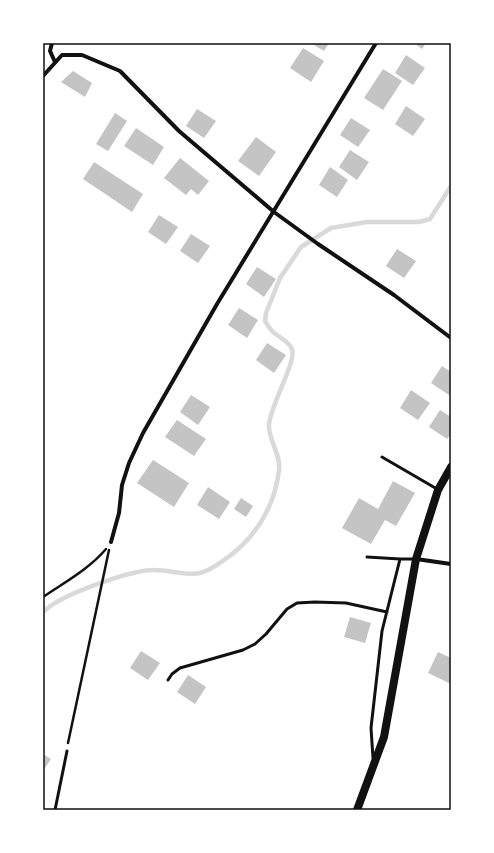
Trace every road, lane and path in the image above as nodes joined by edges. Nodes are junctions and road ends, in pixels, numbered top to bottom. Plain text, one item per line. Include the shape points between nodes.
1 (52, 43) edge
2 (376, 43) edge
3 (55, 62) junction
4 (43, 76) edge
5 (274, 212) junction
6 (451, 338) edge
7 (382, 457) dead end
8 (451, 467) edge
9 (438, 490) junction
10 (111, 542) junction
11 (366, 557) dead end
12 (400, 559) junction
13 (416, 559) junction
14 (451, 564) edge
15 (43, 597) edge
16 (387, 612) junction
17 (168, 680) dead end
18 (67, 751) joint
19 (374, 765) junction
20 (55, 810) edge
21 (357, 810) edge

1 - 3 street via 50,51
2 - 5 street
3 - 4 street
3 - 5 street via 62,55 82,55 120,71 179,131
5 - 6 street
5 - 10 street via 217,304 143,433 122,486 119,513
7 - 9 lane
8 - 9 main road
9 - 13 main road
10 - 15 path via 97,560
10 - 18 path
11 - 12 lane
12 - 13 lane
12 - 16 lane
13 - 14 street
13 - 19 main road via 384,737
16 - 17 lane via 346,603 296,603 287,609 255,644 243,650 180,668
16 - 19 lane via 382,631 371,728
18 - 20 lane
19 - 21 main road

